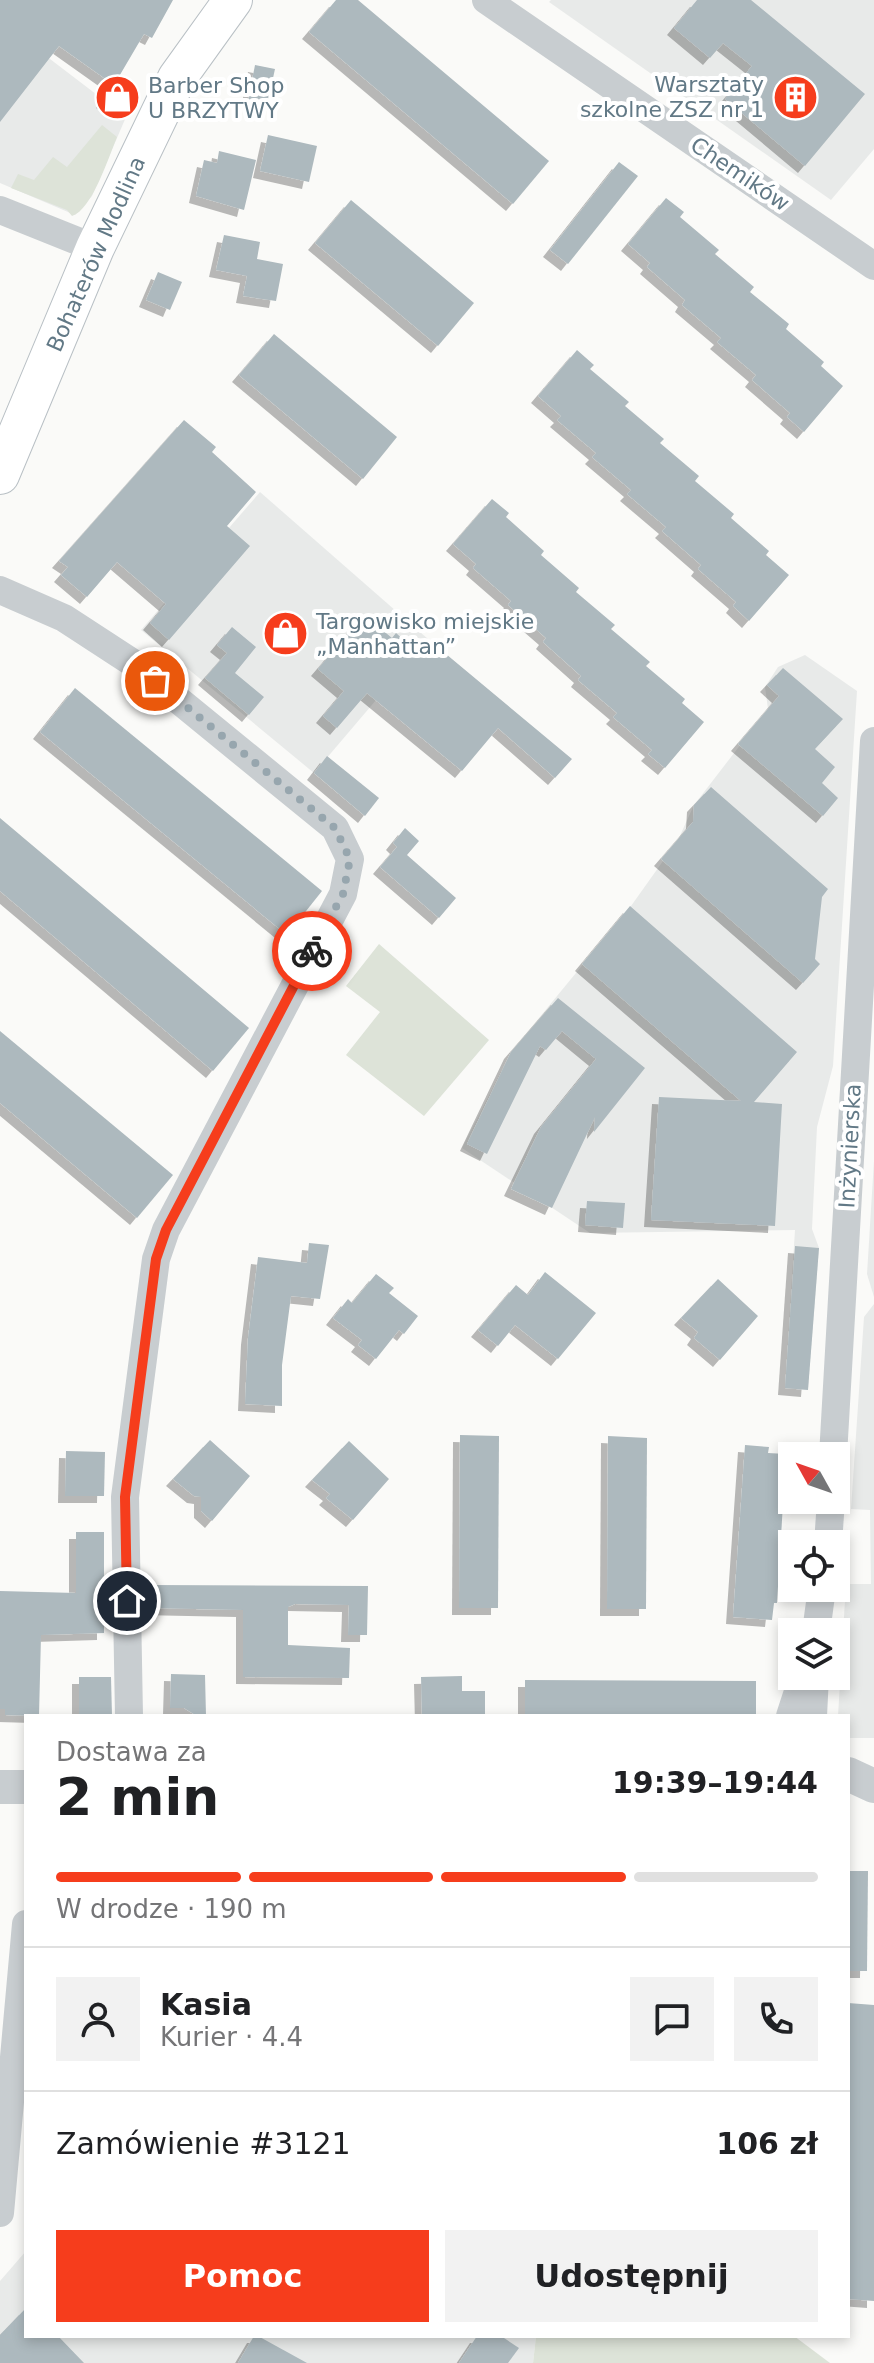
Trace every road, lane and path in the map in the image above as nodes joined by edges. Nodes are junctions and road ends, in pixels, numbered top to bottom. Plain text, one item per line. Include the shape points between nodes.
1 (233, 0) edge
2 (501, 4) edge
3 (0, 210) edge
4 (95, 248) junction
5 (874, 266) edge
6 (0, 475) edge
7 (0, 590) edge
8 (874, 741) edge
9 (834, 1442) edge
10 (798, 1690) edge
11 (814, 1690) edge
12 (129, 1714) edge
13 (791, 1714) edge
14 (813, 1714) edge
15 (850, 1775) edge
16 (874, 1786) edge
17 (0, 1787) edge
18 (24, 1787) edge
19 (874, 1793) edge
20 (850, 1801) edge
21 (24, 1946) edge
22 (0, 2213) edge

1 - 4 main road, Bohaterów Modlina via 177,78
2 - 5 street, Chemików
3 - 4 street
4 - 6 main road, Bohaterów Modlina
7 - 12 street via 64,618 133,663 335,828 350,859 343,894 166,1230 156,1259 125,1497
8 - 9 street, Inżynierska
10 - 13 street
11 - 14 street
15 - 16 street
17 - 18 street
19 - 20 street
21 - 22 street

